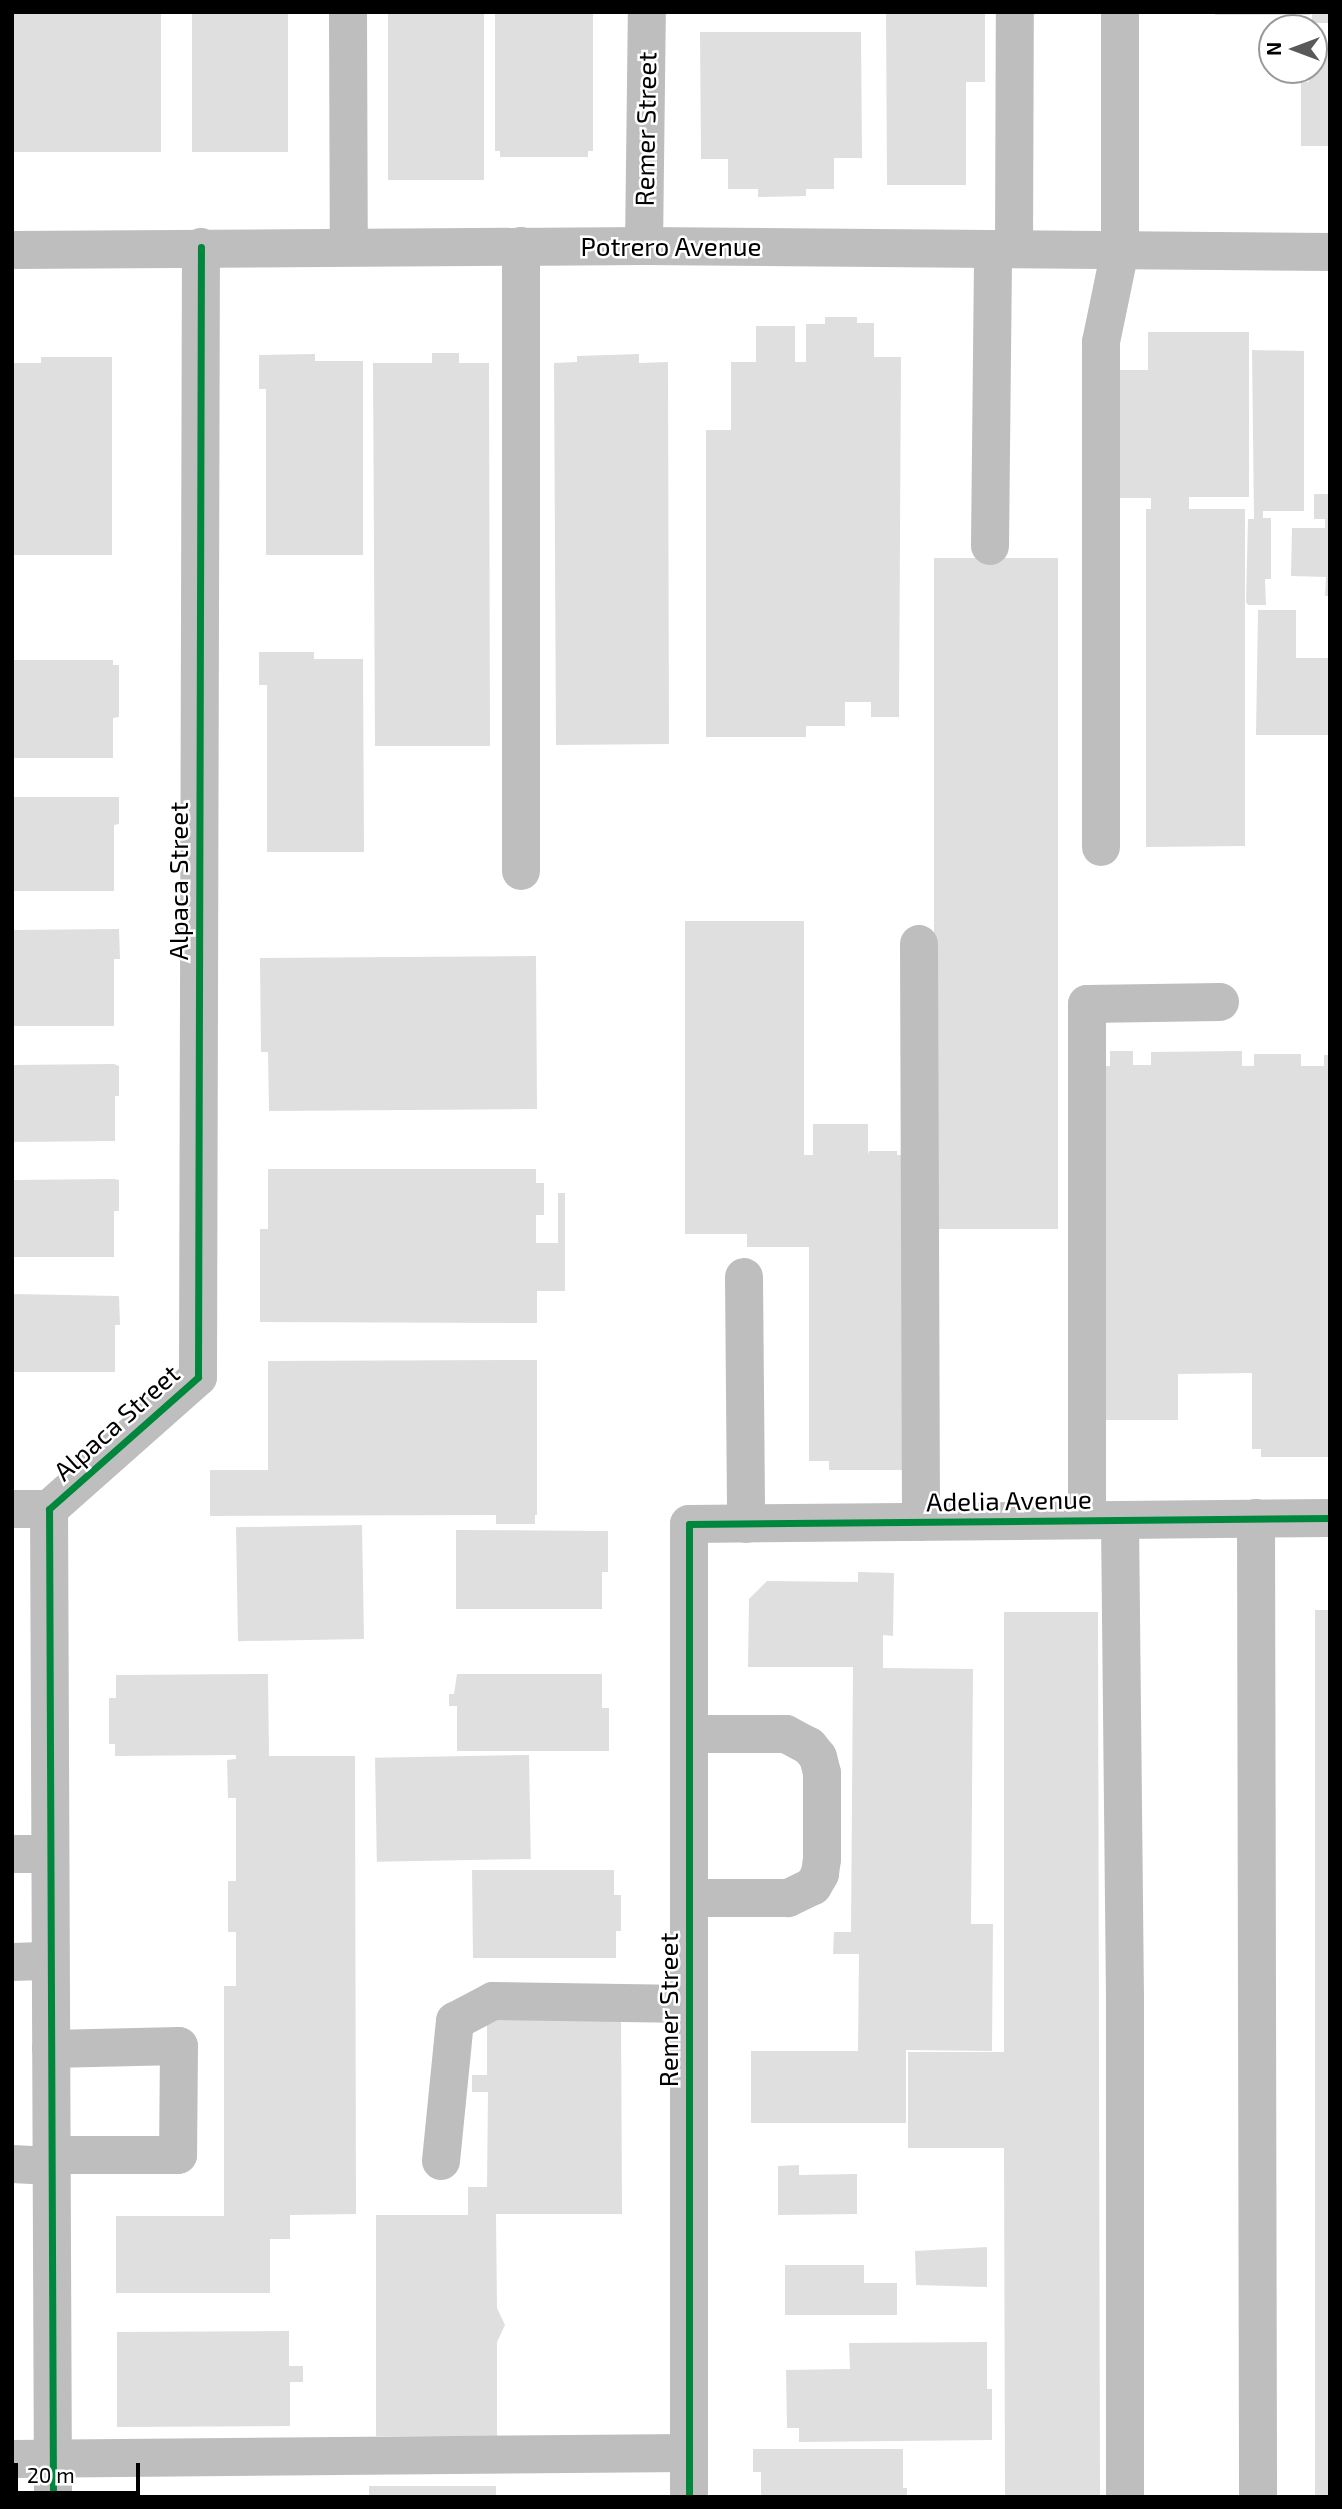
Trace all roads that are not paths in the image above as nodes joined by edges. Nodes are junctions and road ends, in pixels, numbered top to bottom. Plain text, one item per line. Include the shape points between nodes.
1 (348, 12) edge
2 (647, 12) edge
3 (1015, 12) edge
4 (1120, 12) edge
5 (521, 246) junction
6 (644, 246) junction
7 (201, 247) junction
8 (349, 247) junction
9 (1003, 249) junction
10 (12, 250) edge
11 (1119, 250) junction
12 (1330, 252) edge
13 (990, 546) dead end
14 (1101, 846) dead end
15 (521, 871) dead end
16 (919, 944) dead end
17 (1220, 1002) dead end
18 (744, 1277) dead end
19 (31, 1509) edge
20 (1256, 1518) junction
21 (1330, 1518) edge
22 (1103, 1520) junction
23 (921, 1522) junction
24 (689, 1524) joint
25 (746, 1524) junction
26 (689, 1734) junction
27 (12, 1854) edge
28 (50, 1854) junction
29 (689, 1898) junction
30 (50, 1961) junction
31 (12, 1962) edge
32 (689, 2004) junction
33 (51, 2049) junction
34 (52, 2161) junction
35 (441, 2161) dead end
36 (12, 2164) edge
37 (689, 2453) junction
38 (12, 2459) edge
39 (53, 2459) junction
40 (53, 2497) edge
41 (689, 2497) edge
42 (1125, 2497) edge
43 (1258, 2497) edge

1 - 8 street
2 - 6 street, Remer Street
3 - 9 street
4 - 11 street
5 - 6 street, Potrero Avenue
5 - 8 street, Potrero Avenue
5 - 15 street
6 - 9 street, Potrero Avenue
7 - 8 street, Potrero Avenue
7 - 10 street, Potrero Avenue
7 - 19 street, Alpaca Street via 198,1377
9 - 11 street, Potrero Avenue
9 - 13 street
11 - 12 street, Potrero Avenue
11 - 14 street via 1101,342
16 - 23 street
17 - 22 street via 1087,1004
18 - 25 street
19 - 28 street, Alpaca Street
20 - 21 street, Adelia Avenue
20 - 22 street, Adelia Avenue
20 - 43 street
22 - 23 street, Adelia Avenue
22 - 42 street via 1125,1997
23 - 25 street, Adelia Avenue
24 - 25 street, Adelia Avenue
24 - 26 street, Remer Street
26 - 29 street, Remer Street
26 - 29 street via 786,1734 809,1746 822,1773 822,1859 813,1886 788,1898
27 - 28 street
28 - 30 street, Alpaca Street
29 - 32 street, Remer Street
30 - 31 street
30 - 33 street, Alpaca Street
32 - 35 street via 493,2001 455,2021
32 - 37 street, Remer Street
33 - 34 street, Alpaca Street
33 - 34 street via 179,2046 178,2155
34 - 36 street
34 - 39 street, Alpaca Street
37 - 39 street
37 - 41 street, Remer Street
38 - 39 street
39 - 40 street, Alpaca Street

